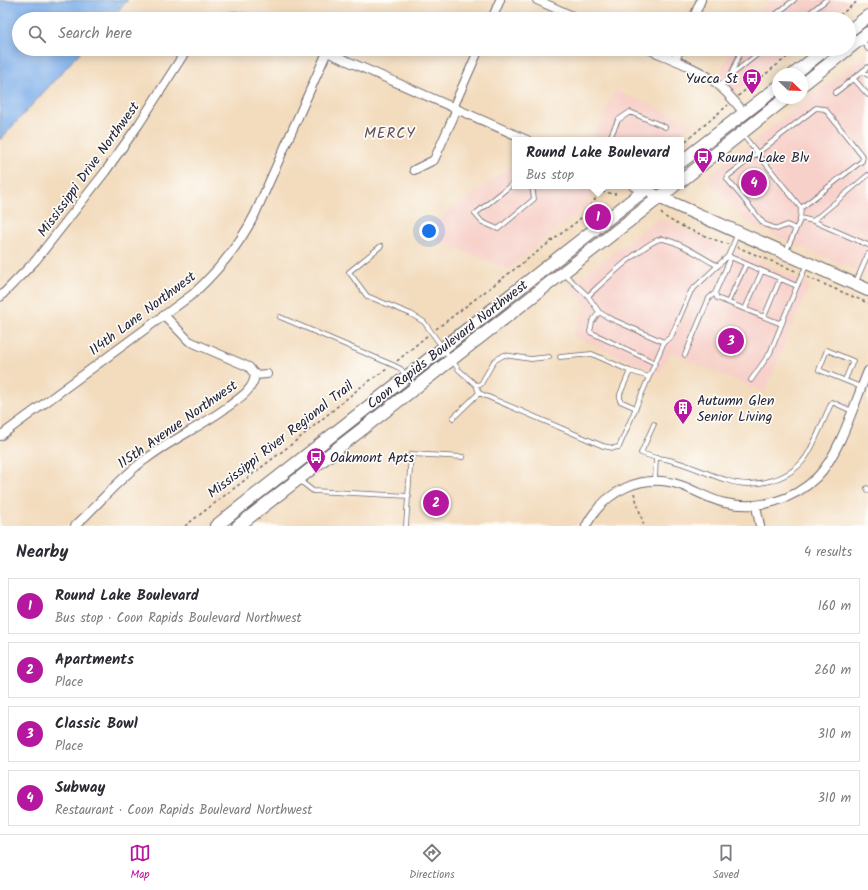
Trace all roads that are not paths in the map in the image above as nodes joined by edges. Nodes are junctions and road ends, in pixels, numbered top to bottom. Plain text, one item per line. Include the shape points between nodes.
1 (500, 0) edge
2 (537, 0) edge
3 (701, 0) edge
4 (794, 0) edge
5 (826, 0) edge
6 (495, 12) edge
7 (564, 12) edge
8 (696, 12) edge
9 (779, 12) edge
10 (811, 12) edge
11 (868, 16) edge
12 (856, 25) edge
13 (865, 36) edge
14 (856, 43) edge
15 (868, 49) edge
16 (183, 56) edge
17 (322, 56) edge
18 (338, 56) edge
19 (476, 56) edge
20 (665, 56) edge
21 (676, 56) edge
22 (739, 56) edge
23 (756, 56) edge
24 (817, 56) edge
25 (839, 56) edge
26 (674, 60) junction
27 (868, 67) edge
28 (802, 68) edge
29 (862, 72) junction
30 (868, 75) edge
31 (730, 77) junction
32 (854, 78) junction
33 (808, 80) edge
34 (720, 86) junction
35 (772, 92) edge
36 (835, 93) dead end
37 (868, 95) edge
38 (778, 104) edge
39 (455, 108) junction
40 (744, 113) junction
41 (665, 127) dead end
42 (742, 133) junction
43 (520, 137) edge
44 (610, 137) edge
45 (757, 153) junction
46 (684, 160) edge
47 (414, 170) dead end
48 (868, 175) edge
49 (684, 179) edge
50 (512, 184) edge
51 (532, 189) edge
52 (641, 189) edge
53 (644, 189) edge
54 (670, 189) edge
55 (659, 198) junction
56 (801, 208) junction
57 (800, 218) junction
58 (813, 221) junction
59 (796, 229) junction
60 (738, 233) junction
61 (868, 245) edge
62 (381, 246) dead end
63 (785, 254) junction
64 (868, 254) edge
65 (730, 257) junction
66 (746, 264) junction
67 (718, 266) junction
68 (805, 269) junction
69 (762, 271) junction
70 (563, 273) junction
71 (780, 279) junction
72 (855, 284) junction
73 (797, 286) junction
74 (868, 290) edge
75 (715, 293) junction
76 (588, 296) junction
77 (0, 297) edge
78 (728, 302) junction
79 (745, 309) junction
80 (599, 312) junction
81 (164, 315) junction
82 (280, 317) dead end
83 (764, 317) junction
84 (783, 320) junction
85 (664, 342) junction
86 (444, 347) junction
87 (685, 355) dead end
88 (549, 357) dead end
89 (560, 357) dead end
90 (452, 360) junction
91 (655, 363) junction
92 (630, 371) junction
93 (868, 371) edge
94 (267, 374) dead end
95 (255, 375) junction
96 (407, 376) junction
97 (649, 377) junction
98 (751, 380) dead end
99 (845, 380) junction
100 (476, 386) junction
101 (865, 388) edge
102 (479, 393) junction
103 (636, 408) junction
104 (852, 410) junction
105 (453, 418) dead end
106 (654, 424) dead end
107 (0, 436) edge
108 (463, 457) dead end
109 (656, 458) junction
110 (298, 479) junction
111 (656, 480) junction
112 (409, 496) junction
113 (756, 506) junction
114 (75, 526) edge
115 (216, 526) edge
116 (238, 526) edge
117 (406, 526) edge
118 (586, 526) edge
119 (760, 526) edge

1 - 6 street
2 - 7 street
3 - 8 street
4 - 9 lane
5 - 10 lane
11 - 12 main road
13 - 14 main road
13 - 15 lane
16 - 77 street, Mississippi Drive Northwest via 105,172 36,260
17 - 81 street, 114th Lane Northwest via 262,200 241,240 218,271 193,294
18 - 39 street
19 - 39 street
20 - 26 street
21 - 26 street
22 - 31 lane
23 - 31 lane
24 - 28 main road
25 - 33 main road
26 - 34 street via 702,73
27 - 29 lane
29 - 30 lane
29 - 32 lane
31 - 34 lane
32 - 36 lane
32 - 37 lane
34 - 40 street
35 - 40 main road
38 - 42 main road
39 - 43 street
39 - 47 street via 434,160
40 - 46 main road
41 - 44 lane via 630,112 618,120
42 - 45 lane
42 - 49 main road
45 - 56 lane
45 - 56 lane via 816,108 825,109 862,157 862,161
45 - 59 lane via 727,179 764,224 777,229 787,225
48 - 58 lane
50 - 51 lane via 475,214 482,222 498,229 534,199
52 - 86 main road, Coon Rapids Boulevard Northwest
53 - 55 main road
54 - 55 main road, Coon Rapids Boulevard Northwest
55 - 60 main road
55 - 70 main road, Coon Rapids Boulevard Northwest
56 - 57 lane
57 - 58 lane
57 - 59 lane
58 - 61 lane
59 - 63 lane
60 - 63 main road
60 - 65 lane
62 - 86 lane via 349,272 367,296 418,317 429,326
63 - 68 main road
64 - 72 lane
65 - 66 lane
65 - 67 lane
65 - 75 lane
66 - 69 lane
66 - 78 lane
67 - 76 lane via 692,251 662,239 654,240
67 - 85 lane via 691,292 671,337
68 - 72 main road
68 - 73 lane
69 - 71 lane
69 - 79 lane
70 - 76 lane
70 - 90 main road, Coon Rapids Boulevard Northwest
71 - 73 lane
71 - 83 lane
72 - 74 main road
73 - 84 lane
75 - 78 lane via 717,298
75 - 87 lane via 709,298
76 - 80 lane
78 - 79 lane
79 - 83 lane
80 - 85 lane
80 - 91 lane via 592,322 590,332
81 - 95 street via 189,340 249,366
81 - 107 street, 114th Lane Northwest
82 - 96 lane via 393,365
83 - 84 lane via 779,323
84 - 98 lane via 770,353
85 - 91 lane
86 - 90 lane
86 - 96 main road, Coon Rapids Boulevard Northwest
88 - 100 lane via 531,359 504,355 494,361 481,384
89 - 92 lane via 592,354
90 - 100 lane
90 - 110 main road, Coon Rapids Boulevard Northwest
91 - 97 lane
92 - 97 lane
92 - 103 lane via 620,394 620,401
93 - 101 street
94 - 95 street
95 - 114 street, 115th Avenue Northwest via 253,386 245,393 210,419 140,463
96 - 115 main road, Coon Rapids Boulevard Northwest
97 - 103 lane
99 - 99 lane via 819,370 827,350 854,361
99 - 101 lane
100 - 102 lane
101 - 104 street
102 - 103 lane via 613,448 619,447
102 - 105 lane
104 - 109 lane via 832,402 809,453 792,470 764,482 740,484 686,463
104 - 113 street via 837,446 818,476 807,486 786,498
106 - 109 lane via 641,453
108 - 112 lane via 411,454
109 - 111 lane
110 - 112 lane via 312,491
110 - 116 main road, Coon Rapids Boulevard Northwest
111 - 113 street via 681,486 724,503
111 - 118 street via 632,485 619,491 601,505
112 - 117 lane
113 - 119 street

